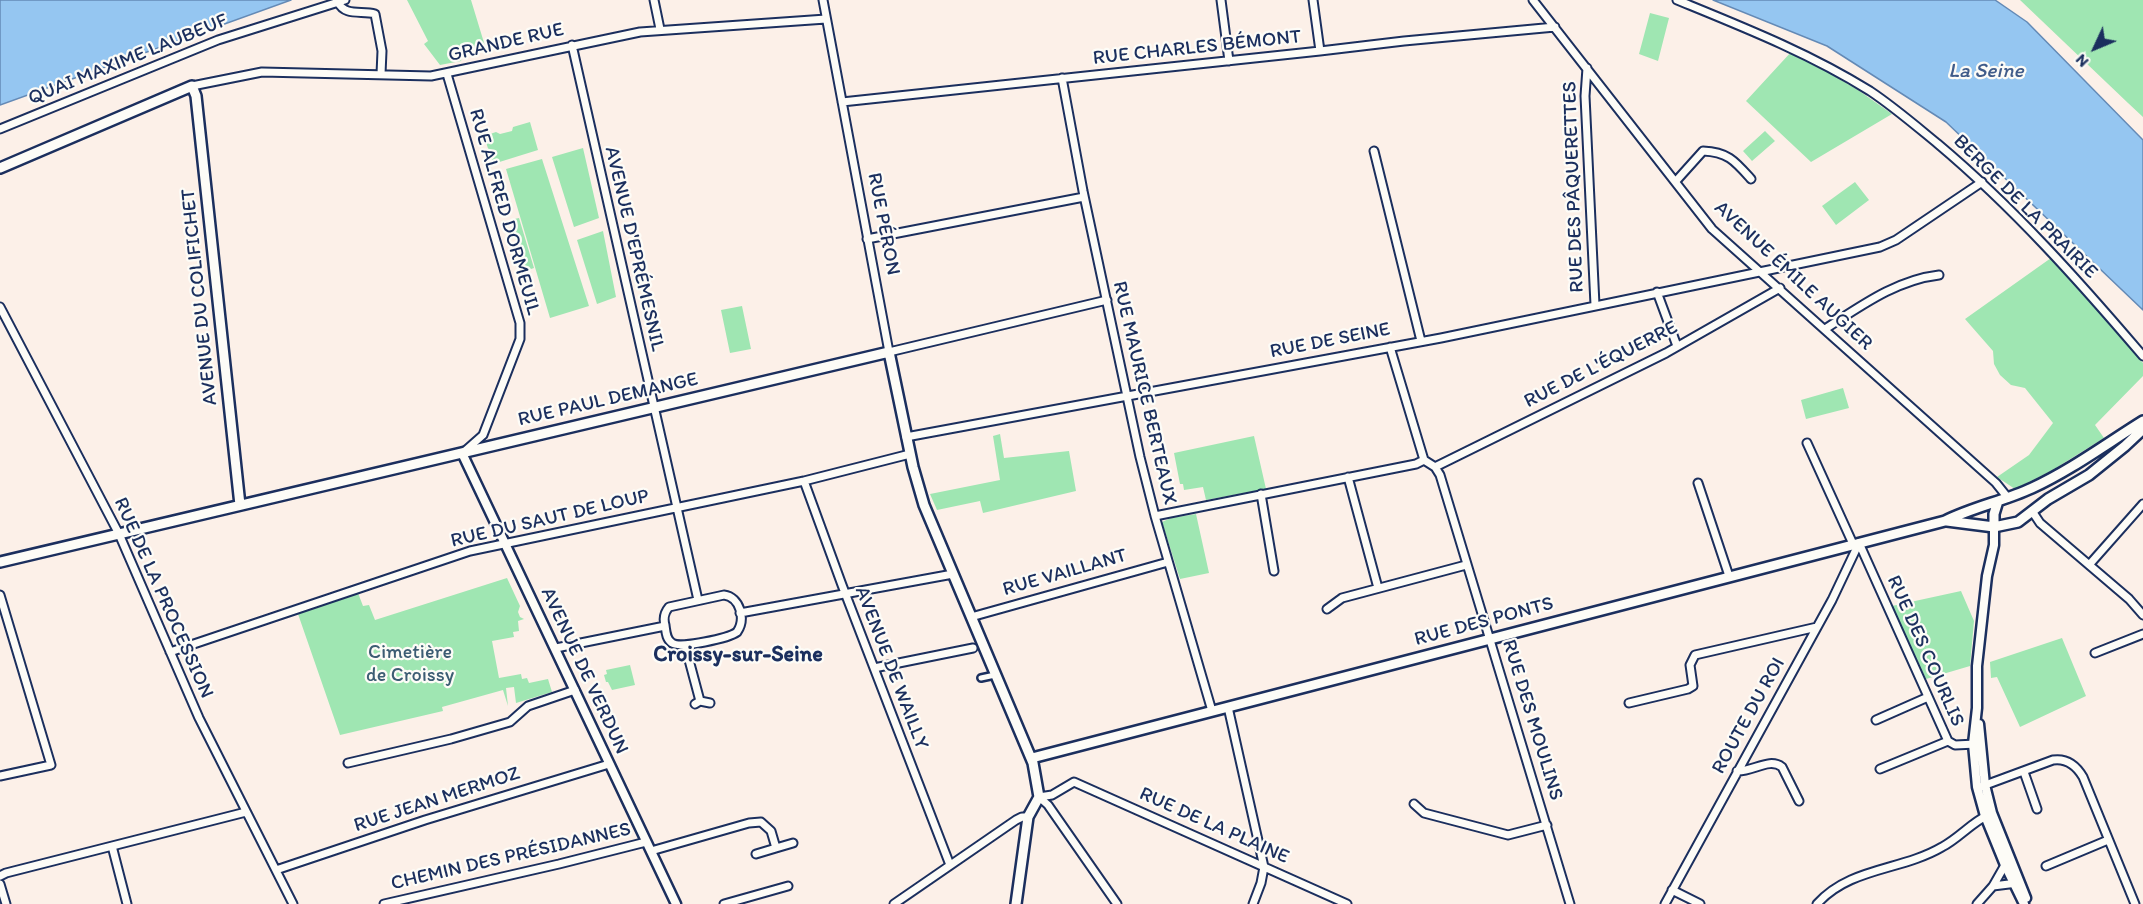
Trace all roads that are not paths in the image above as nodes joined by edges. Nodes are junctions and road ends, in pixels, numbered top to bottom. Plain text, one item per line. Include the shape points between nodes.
1 (654, 0) edge
2 (823, 0) edge
3 (1221, 0) edge
4 (1313, 0) edge
5 (1533, 0) edge
6 (1677, 0) edge
7 (341, 1) edge
8 (826, 19) junction
9 (1555, 27) junction
10 (660, 29) junction
11 (572, 45) junction
12 (1320, 51) junction
13 (1229, 61) junction
14 (1587, 68) junction
15 (381, 74) junction
16 (447, 74) junction
17 (1062, 78) junction
18 (192, 87) junction
19 (842, 102) junction
20 (0, 129) edge
21 (1374, 151) dead end
22 (0, 168) edge
23 (1751, 178) dead end
24 (1676, 181) junction
25 (1982, 182) junction
26 (1084, 197) junction
27 (867, 239) junction
28 (1760, 272) junction
29 (1939, 275) dead end
30 (1780, 288) junction
31 (1657, 292) junction
32 (1107, 300) junction
33 (1595, 305) junction
34 (0, 307) edge
35 (1825, 329) junction
36 (1421, 341) junction
37 (1677, 346) junction
38 (1390, 347) junction
39 (890, 352) junction
40 (2143, 356) edge
41 (1126, 396) junction
42 (653, 408) junction
43 (2143, 421) edge
44 (2143, 429) edge
45 (906, 437) junction
46 (1807, 443) dead end
47 (462, 453) junction
48 (910, 454) junction
49 (1424, 459) junction
50 (1435, 467) junction
51 (1348, 477) junction
52 (804, 481) junction
53 (1698, 483) dead end
54 (2021, 493) junction
55 (1261, 494) junction
56 (2003, 500) junction
57 (2143, 504) edge
58 (240, 505) junction
59 (677, 508) junction
60 (2032, 511) junction
61 (1155, 516) junction
62 (1945, 520) junction
63 (1994, 526) junction
64 (119, 534) junction
65 (1856, 543) junction
66 (503, 544) junction
67 (0, 562) edge
68 (1168, 562) junction
69 (2089, 565) junction
70 (1466, 566) junction
71 (1274, 571) dead end
72 (953, 574) junction
73 (1729, 576) junction
74 (1378, 588) junction
75 (0, 595) edge
76 (846, 595) junction
77 (698, 600) junction
78 (1328, 609) dead end
79 (740, 613) junction
80 (2143, 615) edge
81 (971, 617) junction
82 (665, 626) junction
83 (1817, 627) junction
84 (2143, 634) edge
85 (1490, 639) junction
86 (685, 645) junction
87 (556, 648) junction
88 (973, 648) dead end
89 (170, 652) junction
90 (2095, 653) dead end
91 (874, 668) junction
92 (996, 675) junction
93 (981, 678) dead end
94 (576, 690) junction
95 (1928, 697) junction
96 (710, 703) dead end
97 (1629, 703) dead end
98 (1228, 707) junction
99 (1212, 711) junction
100 (1876, 720) dead end
101 (1948, 741) junction
102 (1977, 744) junction
103 (1032, 758) junction
104 (348, 763) dead end
105 (609, 764) junction
106 (1881, 769) dead end
107 (1737, 771) junction
108 (2024, 772) junction
109 (0, 776) edge
110 (1981, 786) junction
111 (1039, 797) junction
112 (1800, 801) dead end
113 (1414, 804) dead end
114 (2037, 809) dead end
115 (246, 812) junction
116 (1989, 815) junction
117 (1028, 818) junction
118 (1547, 825) junction
119 (2108, 840) junction
120 (646, 842) junction
121 (793, 843) dead end
122 (112, 846) junction
123 (776, 848) junction
124 (651, 851) junction
125 (756, 854) dead end
126 (2009, 864) junction
127 (950, 865) junction
128 (2046, 866) dead end
129 (1264, 867) junction
130 (276, 870) junction
131 (0, 876) edge
132 (2017, 883) junction
133 (0, 884) edge
134 (788, 886) dead end
135 (1992, 886) junction
136 (1672, 890) junction
137 (1344, 903) edge
138 (6, 904) edge
139 (127, 904) edge
140 (293, 904) edge
141 (387, 904) edge
142 (676, 904) edge
143 (724, 904) edge
144 (894, 904) edge
145 (1016, 904) edge
146 (1117, 904) edge
147 (1253, 904) edge
148 (1570, 904) edge
149 (1665, 904) edge
150 (1700, 904) edge
151 (1817, 904) edge
152 (1977, 904) edge
153 (2026, 904) edge
154 (2135, 904) edge

1 - 10 street
2 - 8 street, RUE PÉRON
3 - 13 street
4 - 12 street
5 - 9 street, AVENUE ÉMILE AUGIER
6 - 25 street, BERGE DE LA PRAIRIE via 1811,57 1870,92
7 - 15 street via 340,8 347,11 375,14 382,51
7 - 20 street, QUAI MAXIME LAUBEUF via 218,40
8 - 10 street, GRANDE RUE
8 - 19 street, RUE PÉRON
9 - 12 street, RUE CHARLES BÉMONT
9 - 14 street, AVENUE ÉMILE AUGIER
10 - 11 street, GRANDE RUE
11 - 16 street, GRANDE RUE
11 - 42 street, AVENUE D'EPRÉMESNIL
12 - 13 street, RUE CHARLES BÉMONT
13 - 17 street, RUE CHARLES BÉMONT
14 - 24 street, AVENUE ÉMILE AUGIER
14 - 33 street, RUE DES PÂQUERETTES
15 - 16 street, GRANDE RUE
15 - 18 street, GRANDE RUE via 262,72
16 - 47 street, RUE ALFRED DORMEUIL via 520,322 520,339 483,435
17 - 19 street, RUE CHARLES BÉMONT
17 - 26 street, RUE MAURICE BERTEAUX
18 - 22 main road
18 - 58 main road, AVENUE DU COLIFICHET
19 - 27 street, RUE PÉRON
21 - 36 street
23 - 24 street via 1735,161 1718,152 1703,151
24 - 28 street, AVENUE ÉMILE AUGIER via 1712,229
25 - 28 street, RUE DE SEINE via 1880,247
25 - 40 street, BERGE DE LA PRAIRIE via 2060,260
26 - 27 street
26 - 32 street, RUE MAURICE BERTEAUX
27 - 39 street, RUE PÉRON
28 - 30 street, AVENUE ÉMILE AUGIER
28 - 31 street, RUE DE SEINE
29 - 35 street via 1921,277 1880,293
30 - 35 street, AVENUE ÉMILE AUGIER
30 - 37 street, RUE DE L'ÉQUERRE
31 - 33 street, RUE DE SEINE
31 - 37 street
32 - 39 street, RUE PAUL DEMANGE
32 - 41 street, RUE MAURICE BERTEAUX
33 - 36 street, RUE DE SEINE
34 - 64 street, RUE DE LA PROCESSION
35 - 56 street, AVENUE ÉMILE AUGIER via 1996,483
36 - 38 street, RUE DE SEINE
37 - 50 street, RUE DE L'ÉQUERRE
38 - 41 street, RUE DE SEINE
38 - 49 street
39 - 42 main road, RUE PAUL DEMANGE
39 - 45 main road, RUE PÉRON
41 - 45 street, RUE DE SEINE
41 - 61 street, RUE MAURICE BERTEAUX
42 - 47 main road, RUE PAUL DEMANGE
42 - 59 street, AVENUE D'EPRÉMESNIL
43 - 54 main road via 2068,469
44 - 60 main road via 2089,476
45 - 48 main road, RUE PÉRON
46 - 65 street, RUE DES COURLIS
47 - 58 main road, RUE PAUL DEMANGE
47 - 66 street, AVENUE DE VERDUN
48 - 52 street, RUE DU SAUT DE LOUP
48 - 72 main road, RUE PÉRON via 924,505
49 - 50 street
49 - 51 street via 1416,464
50 - 70 street, RUE DES MOULINS
51 - 55 street
51 - 74 street
52 - 59 street, RUE DU SAUT DE LOUP
52 - 76 street, AVENUE DE WAILLY
53 - 73 street
54 - 56 main road, RUE DES PONTS
54 - 60 main road
55 - 61 street
55 - 71 street
56 - 62 main road, RUE DES PONTS
56 - 63 main road via 1994,514
57 - 69 street
58 - 64 main road, RUE PAUL DEMANGE
59 - 66 street, RUE DU SAUT DE LOUP
59 - 77 street, AVENUE D'EPRÉMESNIL
60 - 63 main road via 2018,522
60 - 69 street via 2040,523
61 - 68 street, RUE MAURICE BERTEAUX
62 - 63 main road, RUE DES PONTS
62 - 65 main road, RUE DES PONTS
63 - 102 street via 1977,666
64 - 67 main road, RUE PAUL DEMANGE
64 - 89 street, RUE DE LA PROCESSION
65 - 73 main road, RUE DES PONTS
65 - 83 street, ROUTE DU ROI
65 - 95 street, RUE DES COURLIS
66 - 87 street, AVENUE DE VERDUN
66 - 89 street, RUE DU SAUT DE LOUP via 470,551
68 - 81 street, RUE VAILLANT
68 - 99 street, RUE MAURICE BERTEAUX
69 - 80 street
70 - 74 street
70 - 85 street, RUE DES MOULINS
72 - 76 street
72 - 81 main road, RUE PÉRON
73 - 85 main road, RUE DES PONTS
74 - 78 street via 1342,598
75 - 109 street via 51,765
76 - 79 street
76 - 91 street, AVENUE DE WAILLY
77 - 79 street via 729,596 737,602
77 - 82 street via 669,608 664,614
79 - 86 street via 741,626 735,634
81 - 92 main road, RUE PÉRON
82 - 86 street via 670,641
82 - 87 street
83 - 97 street via 1695,656 1690,665 1693,686
83 - 107 street, ROUTE DU ROI
84 - 90 street
85 - 98 main road, RUE DES PONTS
85 - 118 street, RUE DES MOULINS
86 - 96 street via 698,702
87 - 94 street, AVENUE DE VERDUN
88 - 91 street
89 - 115 street, RUE DE LA PROCESSION
91 - 127 street, AVENUE DE WAILLY
92 - 93 street
92 - 103 main road, RUE PÉRON
94 - 104 street via 528,706 510,722
94 - 105 street, AVENUE DE VERDUN
95 - 100 street
95 - 101 street, RUE DES COURLIS
98 - 99 main road, RUE DES PONTS
98 - 129 street
99 - 103 main road, RUE DES PONTS
101 - 102 street, RUE DES COURLIS via 1955,745
101 - 106 street
102 - 110 street
103 - 111 main road, RUE PÉRON
105 - 120 street, AVENUE DE VERDUN
105 - 130 street, RUE JEAN MERMOZ
107 - 112 street via 1747,772 1770,762 1778,764
107 - 136 street, ROUTE DU ROI
108 - 110 street
108 - 114 street
108 - 119 street via 2059,759 2074,765 2083,777
110 - 116 street
111 - 117 main road
111 - 129 street, RUE DE LA PLAINE via 1052,795 1074,782
111 - 146 street
113 - 118 street via 1424,813 1508,835
115 - 122 street
115 - 130 street, RUE DE LA PROCESSION
116 - 126 street
116 - 151 street via 1944,847 1903,865 1851,879
117 - 127 street via 1016,820
117 - 145 main road
118 - 148 street, RUE DES MOULINS
119 - 128 street
119 - 154 street
120 - 124 street, AVENUE DE VERDUN
120 - 141 street, CHEMIN DES PRÉSIDANNES
121 - 123 street
122 - 131 street
122 - 139 street
123 - 124 street via 771,831 761,822
123 - 125 street
124 - 142 street, AVENUE DE VERDUN
126 - 132 street
126 - 135 street
127 - 144 street
129 - 137 street, RUE DE LA PLAINE
129 - 147 street
130 - 140 street, RUE DE LA PROCESSION
132 - 135 street
132 - 153 street
133 - 138 street
134 - 143 street
135 - 152 street
136 - 149 street, ROUTE DU ROI
136 - 150 street

